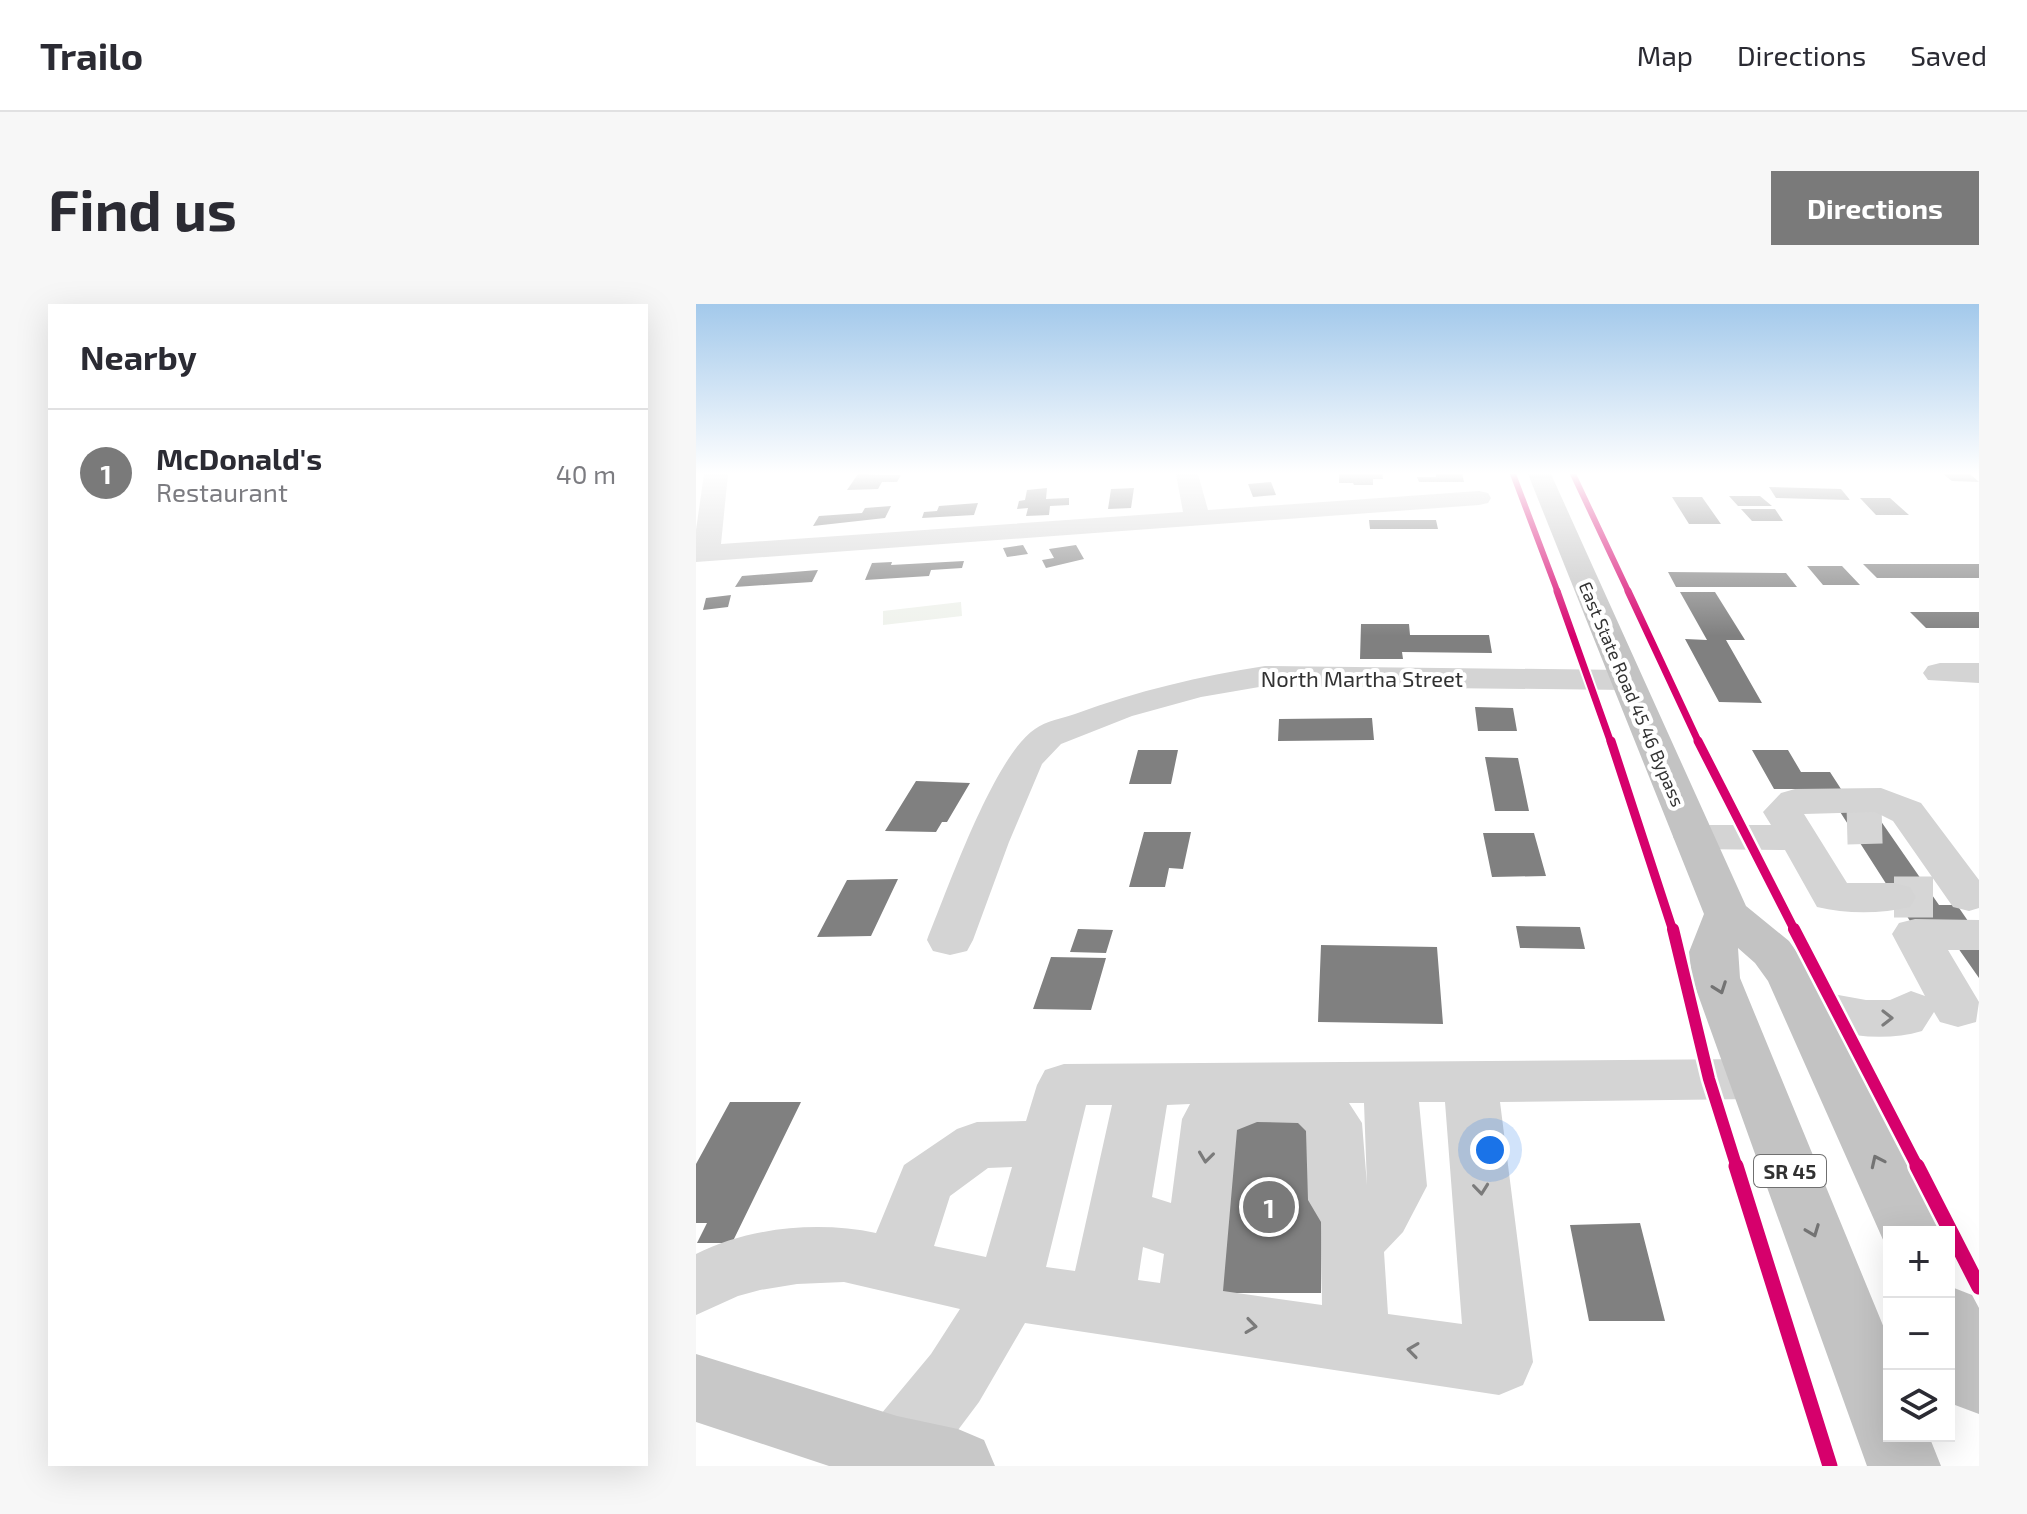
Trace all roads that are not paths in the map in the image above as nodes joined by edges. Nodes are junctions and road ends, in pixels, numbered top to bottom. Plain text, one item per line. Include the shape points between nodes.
1 (704, 528) edge
2 (1037, 528) edge
3 (1562, 528) edge
4 (701, 554) edge
5 (1940, 673) dead end
6 (1979, 673) edge
7 (1626, 680) junction
8 (1881, 823) junction
9 (1795, 831) junction
10 (1694, 837) junction
11 (1727, 914) junction
12 (1979, 935) edge
13 (950, 940) dead end
14 (1805, 1007) junction
15 (1754, 1079) junction
16 (1144, 1083) junction
17 (1390, 1083) junction
18 (1471, 1083) junction
19 (1048, 1144) junction
20 (1118, 1213) junction
21 (1907, 1226) edge
22 (1351, 1228) junction
23 (1197, 1238) junction
24 (896, 1266) junction
25 (696, 1286) edge
26 (1008, 1291) junction
27 (1101, 1303) junction
28 (1188, 1316) junction
29 (1955, 1329) edge
30 (1356, 1341) junction
31 (1979, 1381) edge
32 (696, 1388) edge
33 (1883, 1412) edge
34 (1895, 1442) edge
35 (928, 1459) edge
36 (1904, 1466) edge

1 - 4 street
2 - 4 street
3 - 7 highway, East State Road 45 46 Bypass
5 - 6 street
7 - 10 highway, East State Road 45 46 Bypass
7 - 13 street, North Martha Street via 1265,676 1197,687 1048,736 1025,760
8 - 9 street
8 - 9 street via 1907,812 1881,800 1795,801 1783,812
8 - 9 street via 1969,897 1833,897
9 - 10 street
10 - 11 highway, East State Road 45 46 Bypass
11 - 14 highway, East State Road 45 46 Bypass via 1783,964
11 -> 15 highway, SR 45 via 1713,952 1714,970
14 -> 12 street via 1853,1018 1904,1018 1934,1009 1915,934
21 -> 14 highway, East State Road 45 46 Bypass
15 - 18 street
15 -> 33 highway, SR 45
16 - 17 street
16 - 19 street via 1064,1085
16 - 20 street
17 - 18 street
17 - 22 street via 1397,1186 1382,1214
18 -> 30 street via 1499,1362
19 - 24 street via 977,1145 925,1182
19 - 26 street
20 - 23 street
20 - 27 street
22 -> 23 street via 1338,1200 1334,1123 1311,1102 1257,1101 1232,1105 1210,1119
22 - 30 street
23 - 28 street
24 - 25 street via 844,1254 797,1256 724,1271
24 - 26 street
26 - 27 street
26 - 35 street via 955,1378
27 - 28 street
28 -> 30 street
29 - 31 highway
32 - 35 main road
34 - 36 highway

